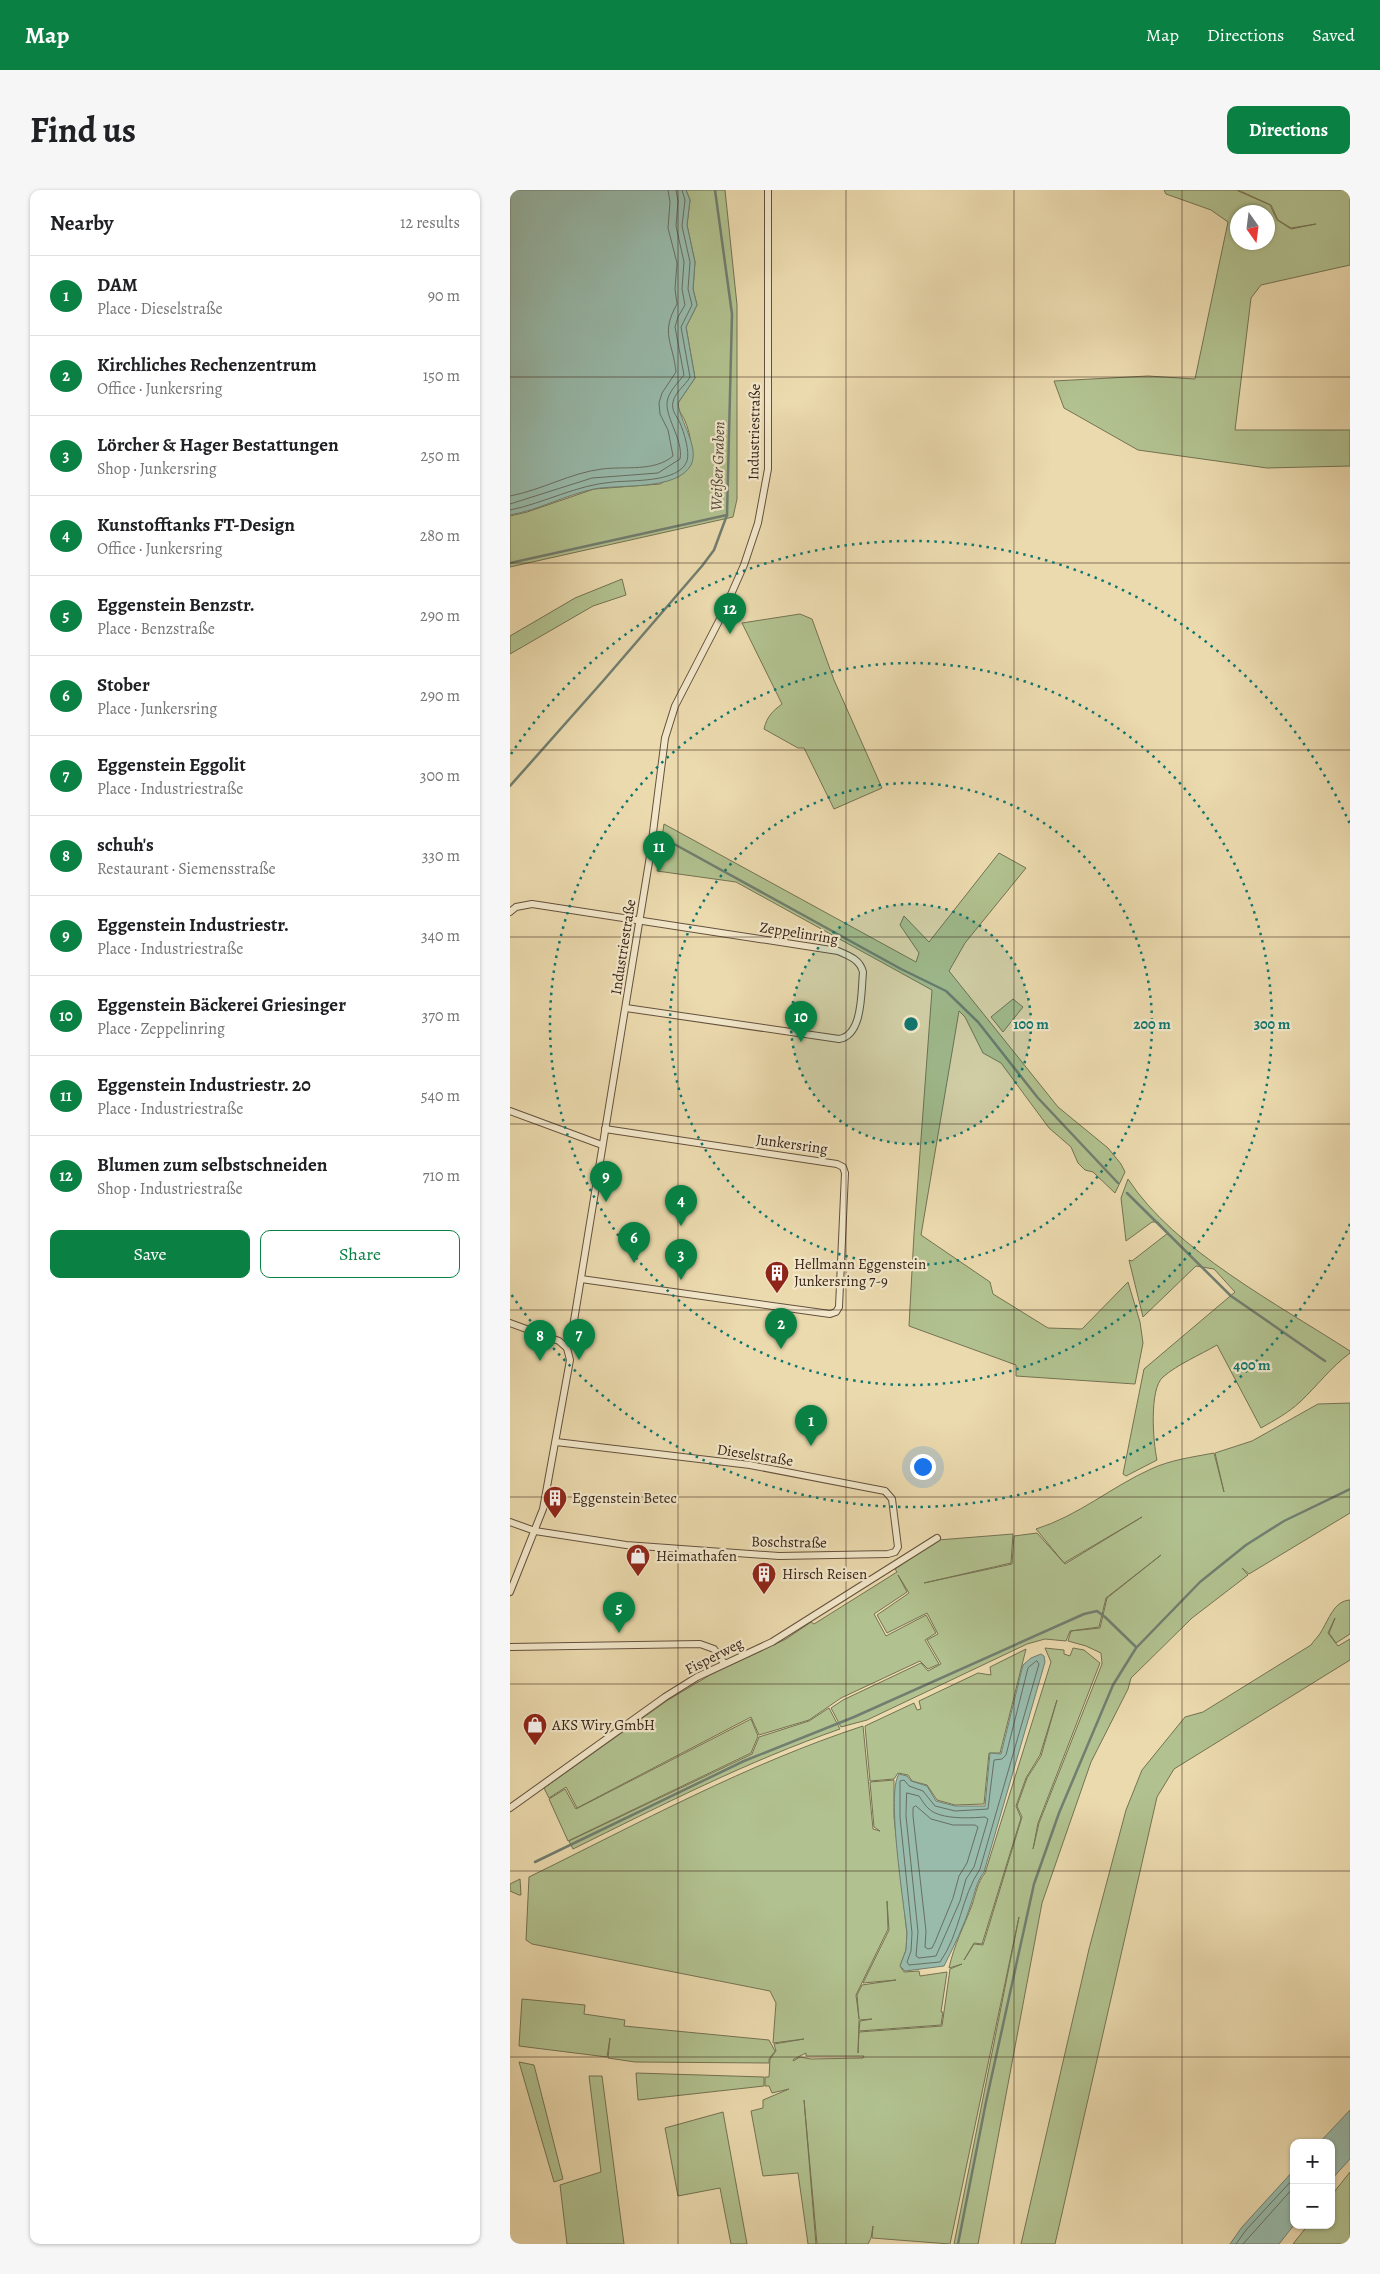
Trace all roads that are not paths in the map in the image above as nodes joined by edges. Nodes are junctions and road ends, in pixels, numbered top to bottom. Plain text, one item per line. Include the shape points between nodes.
1 (768, 190) edge
2 (510, 912) edge
3 (640, 921) junction
4 (626, 1008) junction
5 (510, 1111) edge
6 (605, 1130) junction
7 (602, 1145) junction
8 (581, 1279) junction
9 (510, 1323) edge
10 (567, 1348) junction
11 (556, 1442) junction
12 (510, 1522) edge
13 (535, 1531) junction
14 (937, 1538) dead end
15 (895, 1552) joint
16 (510, 1592) edge
17 (510, 1647) edge
18 (724, 1663) junction
19 (510, 1808) edge

1 - 3 street, Industriestraße via 768,469 765,489 744,566 669,719
2 - 3 street, Zeppelinring via 516,907 532,904
3 - 4 street, Industriestraße
3 - 4 street, Zeppelinring via 850,955 863,972 856,1027 846,1038 839,1039
4 - 6 street, Industriestraße
5 - 7 street
6 - 7 street, Industriestraße
6 - 8 street, Junkersring via 842,1167 845,1173 839,1307 830,1314
7 - 8 street, Industriestraße
8 - 10 street, Industriestraße
9 - 10 street via 559,1341
10 - 11 street, Industriestraße via 570,1360
11 - 13 street, Industriestraße via 543,1509
11 - 15 street, Dieselstraße via 750,1465 885,1490 892,1499 898,1547
12 - 13 street, Boschstraße
13 - 15 street, Boschstraße via 626,1545 771,1556
13 - 16 street, Industriestraße
14 - 18 street, Fisperweg via 772,1642
17 - 18 street via 700,1644 714,1648
18 - 19 street, Fisperweg via 666,1697

